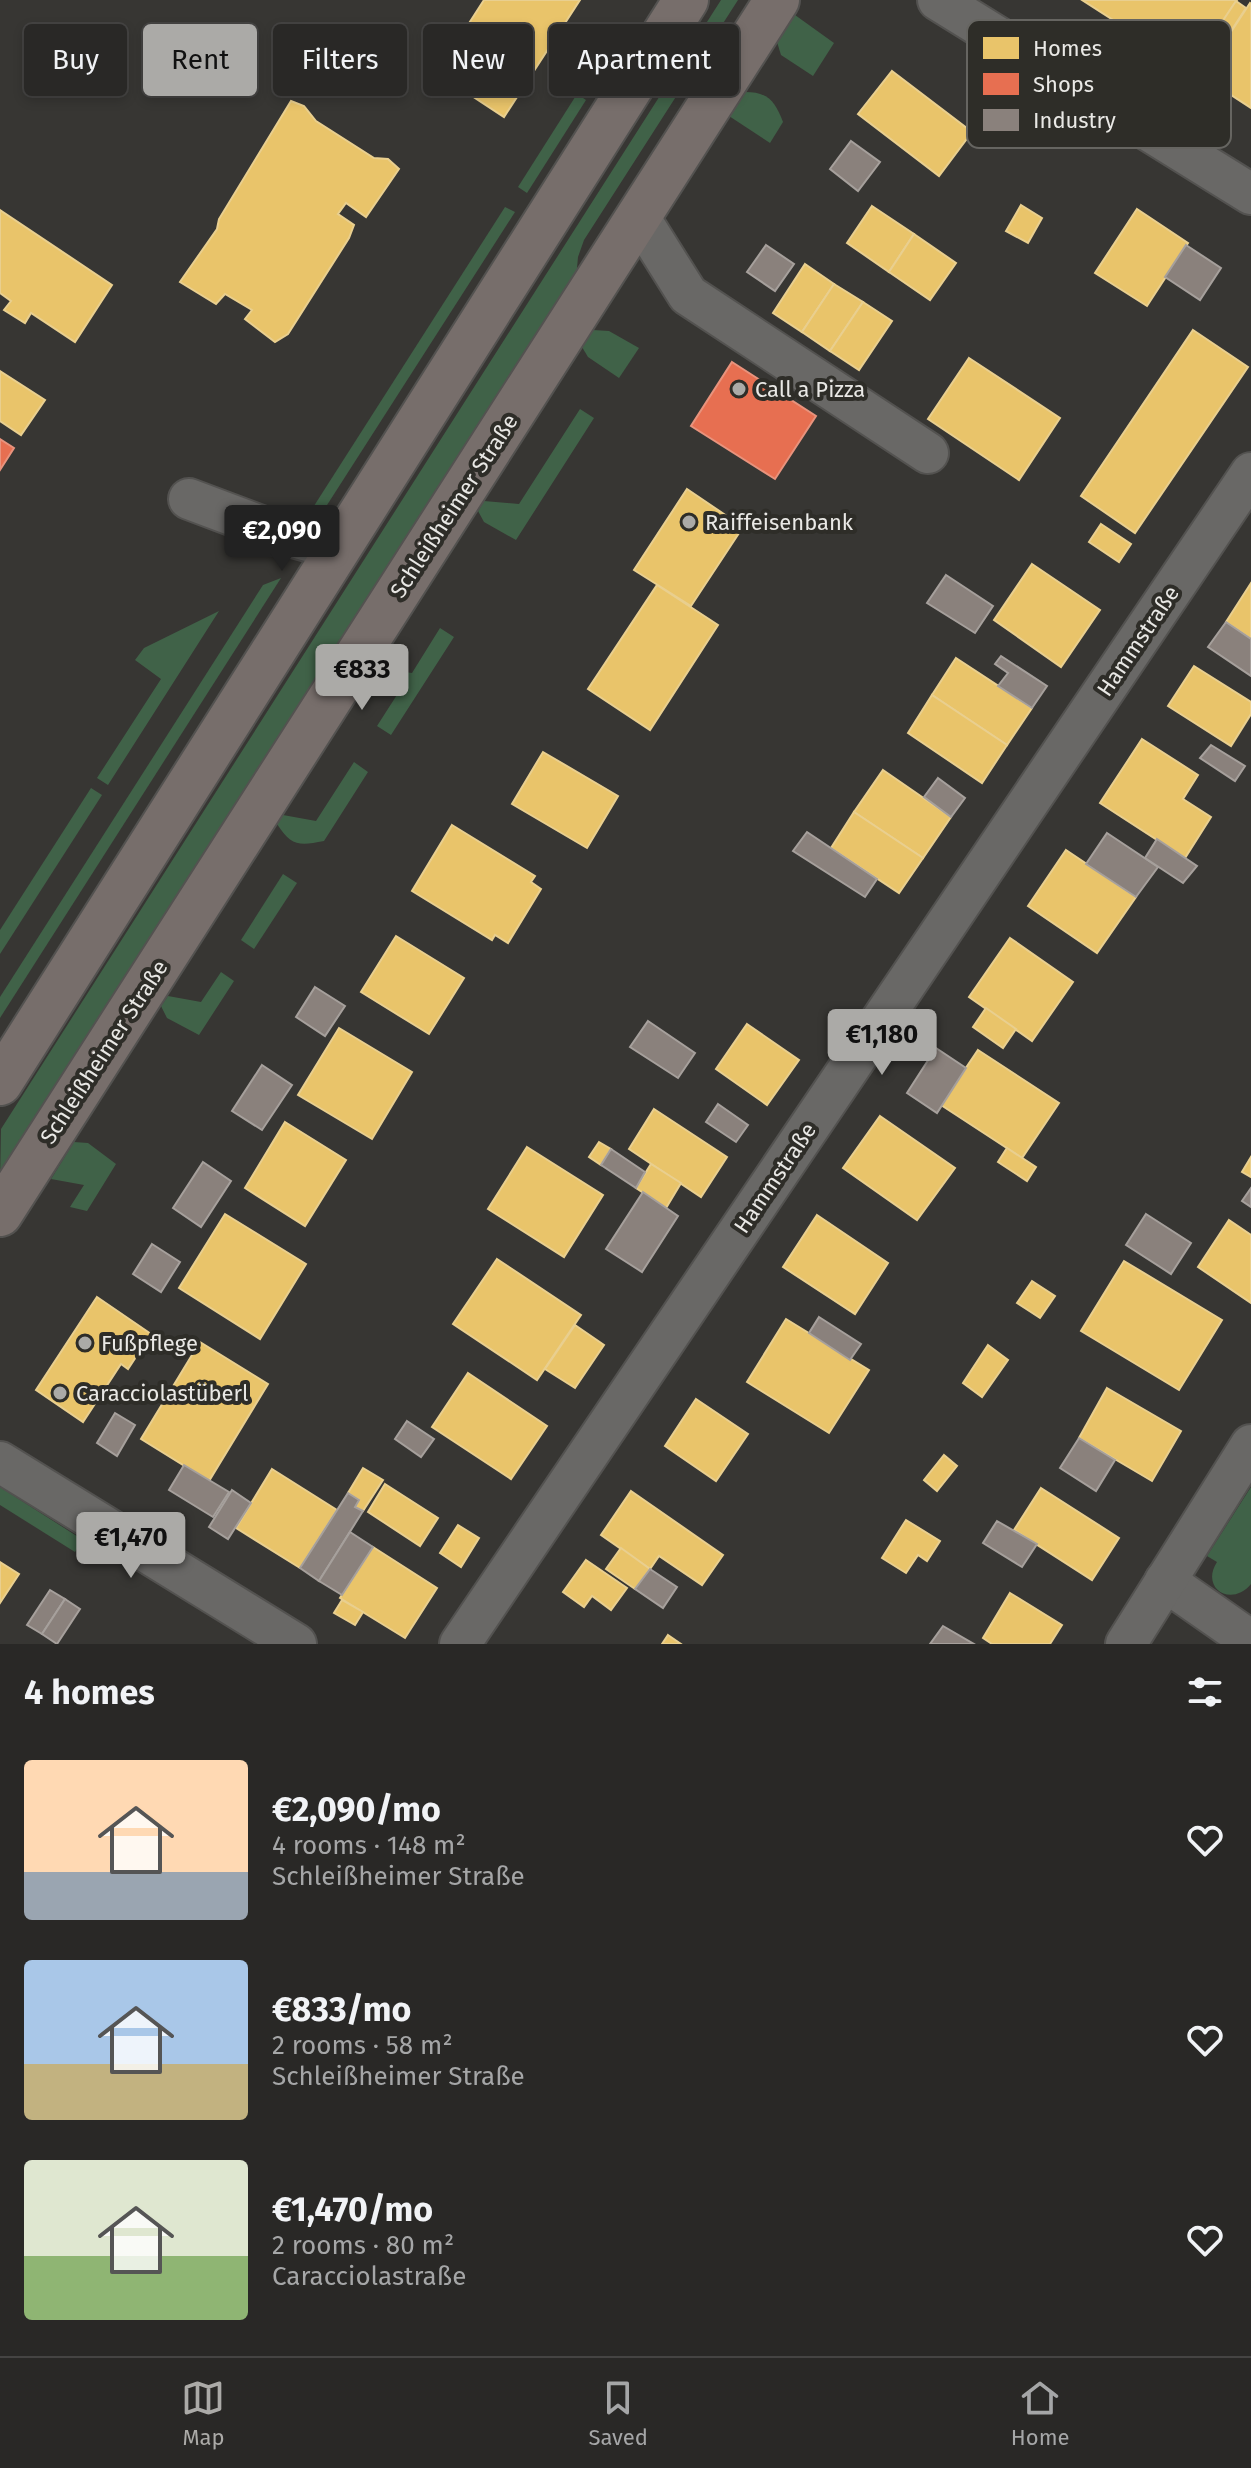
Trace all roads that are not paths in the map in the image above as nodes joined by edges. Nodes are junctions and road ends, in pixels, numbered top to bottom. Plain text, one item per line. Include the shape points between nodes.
1 (686, 0) edge
2 (777, 0) edge
3 (938, 0) edge
4 (970, 20) edge
5 (1177, 148) edge
6 (1251, 194) edge
7 (639, 217) junction
8 (928, 453) dead end
9 (1251, 473) edge
10 (189, 499) dead end
11 (337, 549) junction
12 (0, 1083) edge
13 (0, 1214) edge
14 (1251, 1445) edge
15 (0, 1462) edge
16 (1165, 1581) junction
17 (1248, 1638) edge
18 (296, 1644) edge
19 (460, 1644) edge
20 (1126, 1644) edge

1 - 11 main road
2 - 7 main road, Schleißheimer Straße
3 - 4 street
5 - 6 street
7 - 8 street via 688,295
7 - 13 main road, Schleißheimer Straße
9 - 19 street, Hammstraße
10 - 11 street
11 - 12 main road
14 - 16 street
15 - 18 street
16 - 17 street
16 - 20 street

